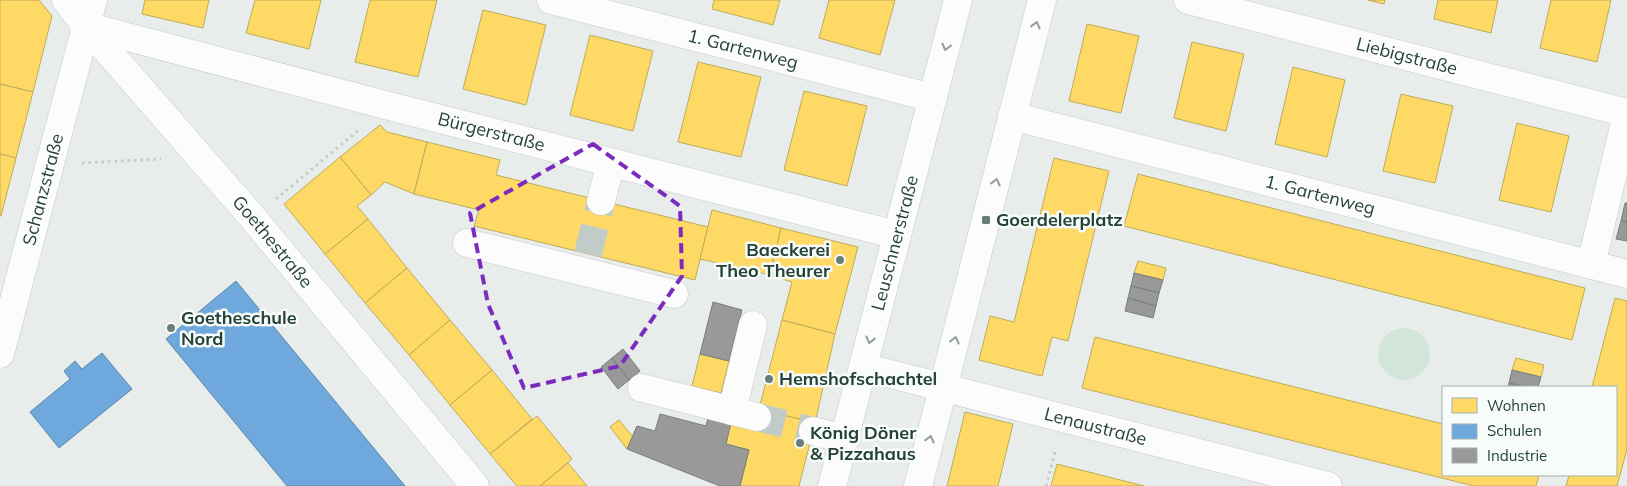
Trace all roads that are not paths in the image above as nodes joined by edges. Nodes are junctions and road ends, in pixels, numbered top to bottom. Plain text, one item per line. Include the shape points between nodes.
1 (66, 0) edge
2 (93, 0) edge
3 (551, 0) edge
4 (958, 0) edge
5 (1042, 0) edge
6 (1188, 0) edge
7 (86, 26) junction
8 (933, 98) junction
9 (1627, 113) edge
10 (1012, 116) junction
11 (611, 162) junction
12 (601, 201) tunnel mouth
13 (897, 235) junction
14 (467, 243) dead end
15 (1591, 265) junction
16 (1627, 274) edge
17 (674, 294) dead end
18 (753, 325) dead end
19 (0, 354) edge
20 (863, 367) junction
21 (943, 387) junction
22 (642, 388) dead end
23 (812, 431) tunnel mouth
24 (845, 439) junction
25 (475, 486) edge
26 (832, 486) edge
27 (918, 486) edge
28 (1328, 486) edge

1 - 7 street, Goethestraße
2 - 7 street, Schanzstraße
3 - 8 street, 1. Gartenweg
4 -> 8 street, Leuschnerstraße
10 -> 5 street
6 - 9 street, Liebigstraße
7 - 11 street, Bürgerstraße
7 - 19 street, Schanzstraße
7 - 25 street, Goethestraße via 253,218
8 - 13 street, Leuschnerstraße
9 - 15 street
10 - 15 street, 1. Gartenweg
21 -> 10 street
11 - 12 street
11 - 13 street, Bürgerstraße
13 -> 20 street, Leuschnerstraße
14 - 17 street via 586,263
15 - 16 street, 1. Gartenweg
18 - 22 street via 744,414
20 - 21 street, Lenaustraße
20 - 24 street, Leuschnerstraße
27 -> 21 street
21 - 28 street, Lenaustraße
23 - 24 street
24 - 26 street, Leuschnerstraße

